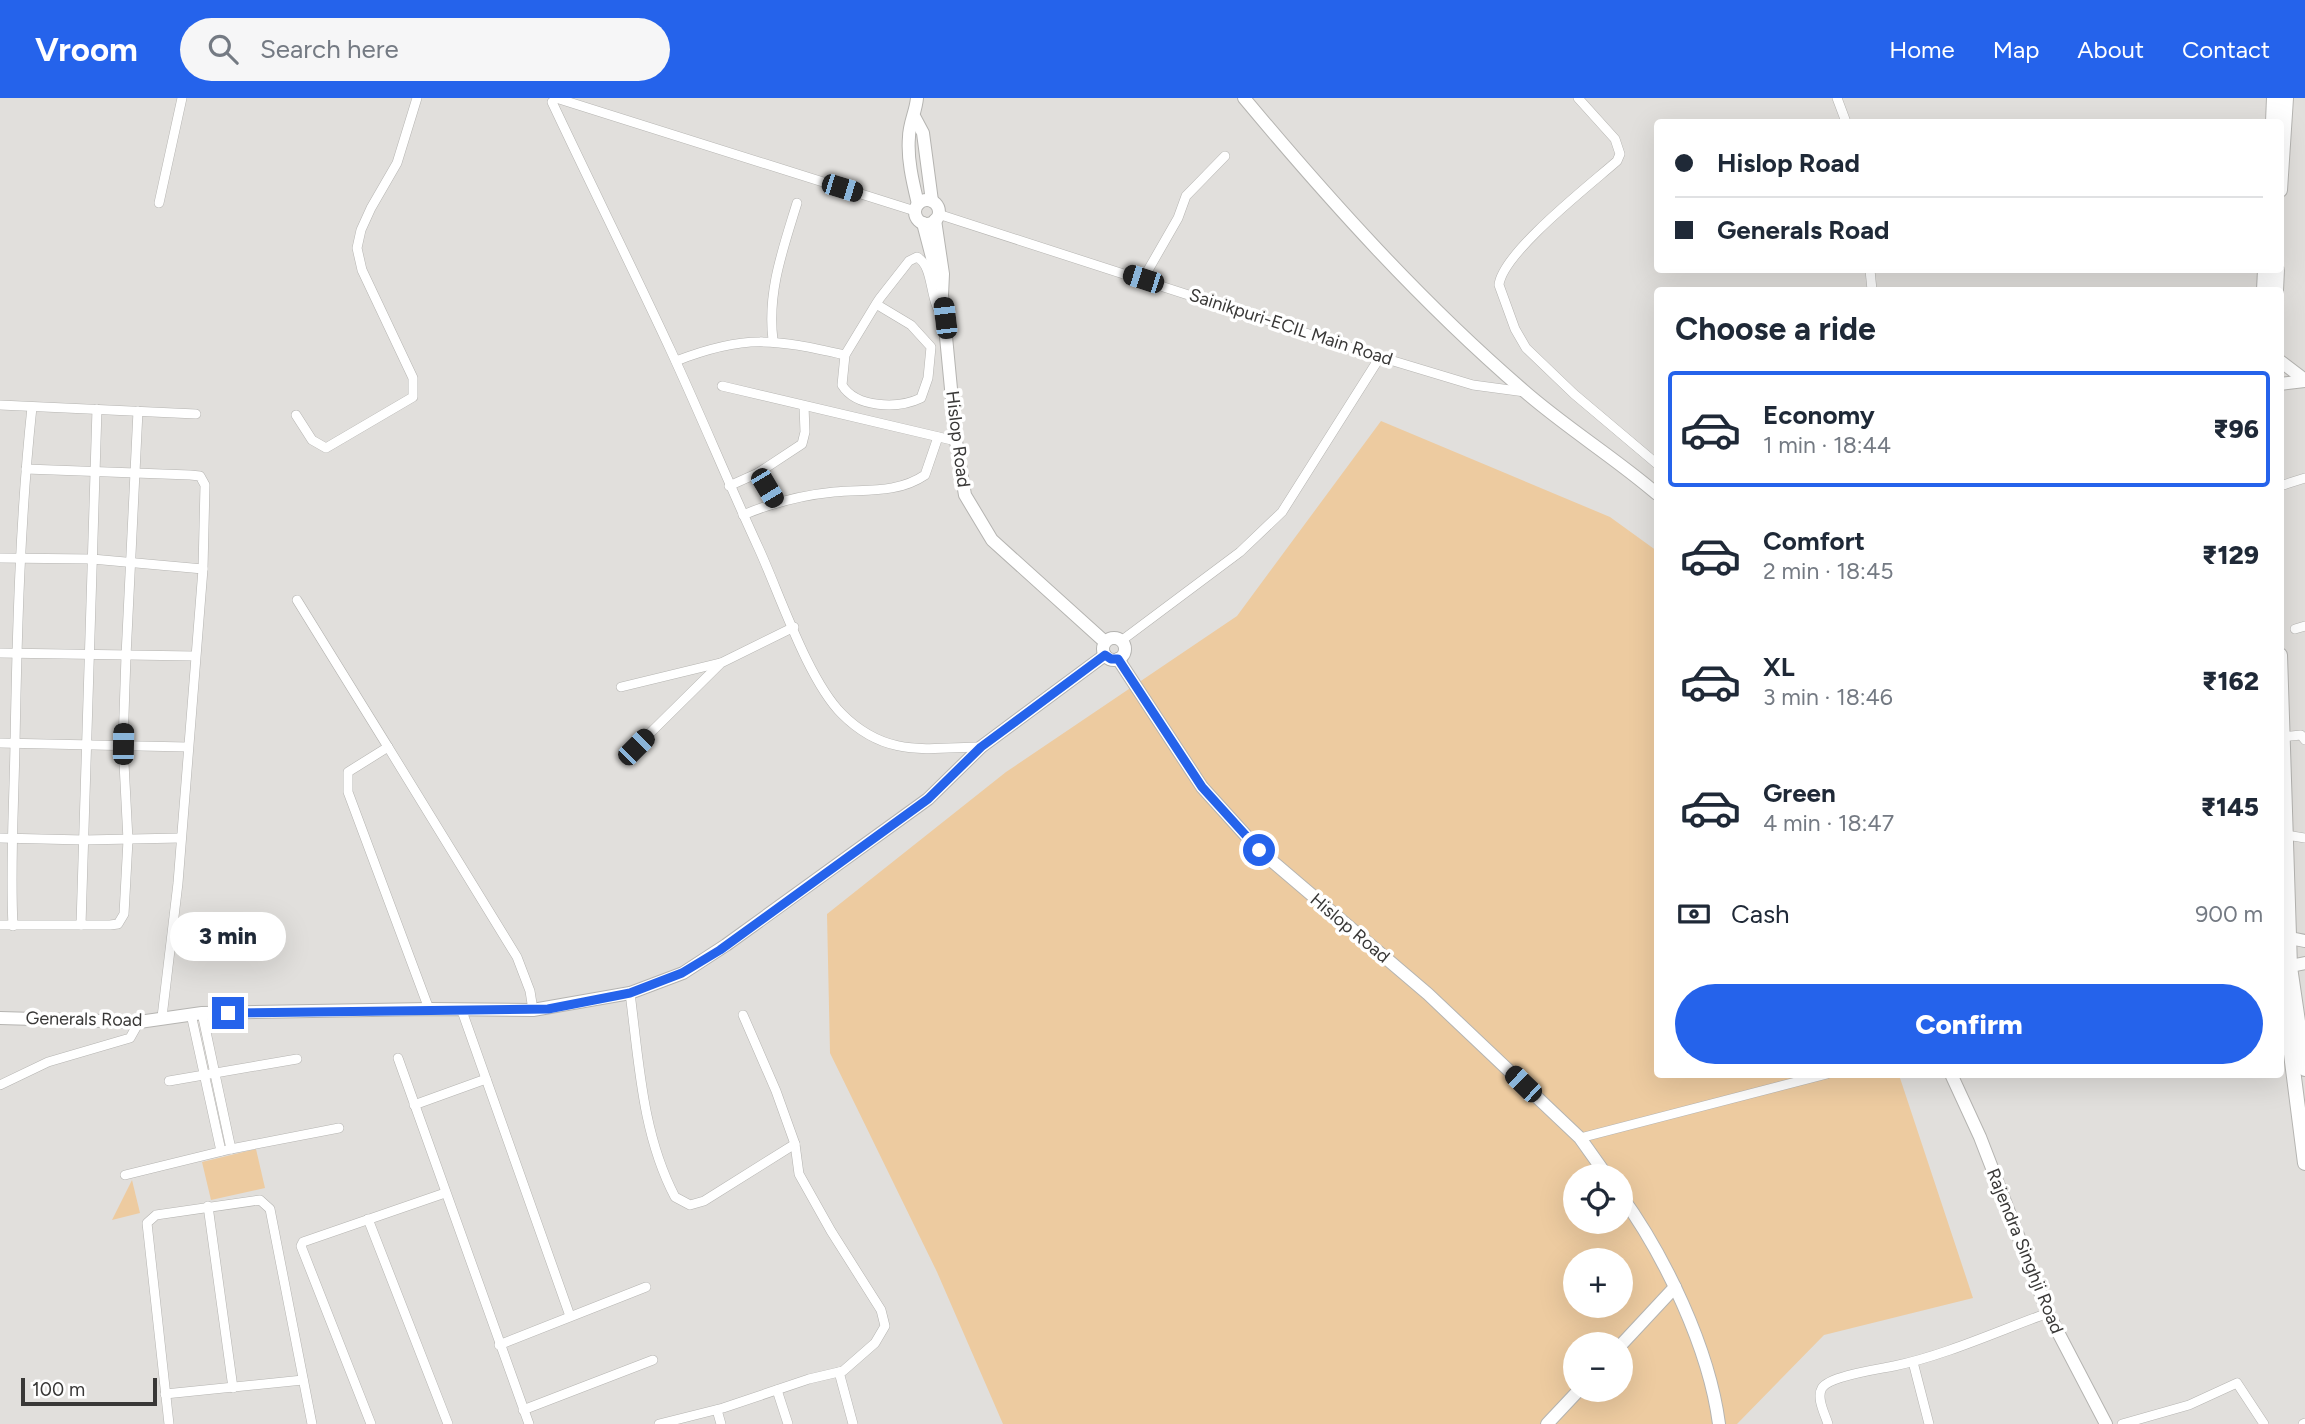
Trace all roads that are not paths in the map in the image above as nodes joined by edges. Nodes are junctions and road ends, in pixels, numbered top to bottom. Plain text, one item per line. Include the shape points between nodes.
1 (181, 98) edge
2 (417, 98) edge
3 (917, 98) edge
4 (1244, 98) edge
5 (1578, 98) edge
6 (1838, 98) edge
7 (2274, 98) edge
8 (2286, 98) edge
9 (552, 99) edge
10 (915, 118) junction
11 (1845, 119) edge
12 (2273, 119) edge
13 (2284, 129) edge
14 (1224, 156) dead end
15 (932, 201) junction
16 (159, 203) dead end
17 (797, 203) dead end
18 (916, 208) junction
19 (932, 219) junction
20 (1143, 279) junction
21 (876, 304) junction
22 (945, 320) junction
23 (774, 340) junction
24 (845, 355) junction
25 (1380, 357) junction
26 (676, 361) junction
27 (2284, 364) edge
28 (2305, 380) edge
29 (2284, 383) edge
30 (722, 386) dead end
31 (1525, 392) junction
32 (0, 405) edge
33 (804, 406) junction
34 (32, 408) junction
35 (97, 409) junction
36 (138, 411) junction
37 (196, 414) dead end
38 (296, 415) dead end
39 (938, 437) junction
40 (956, 441) junction
41 (1654, 461) edge
42 (26, 469) junction
43 (95, 472) junction
44 (136, 472) junction
45 (758, 473) junction
46 (2305, 478) edge
47 (2284, 485) edge
48 (729, 486) junction
49 (1654, 492) edge
50 (776, 503) junction
51 (743, 515) junction
52 (0, 558) edge
53 (21, 558) junction
54 (92, 559) junction
55 (132, 563) junction
56 (203, 569) junction
57 (297, 600) dead end
58 (794, 627) junction
59 (1121, 641) joint
60 (1110, 652) junction
61 (0, 653) edge
62 (16, 653) junction
63 (89, 654) junction
64 (125, 656) junction
65 (194, 656) junction
66 (721, 663) junction
67 (621, 687) dead end
68 (2284, 737) edge
69 (2305, 740) edge
70 (0, 743) edge
71 (15, 743) junction
72 (87, 743) junction
73 (123, 744) junction
74 (187, 747) junction
75 (388, 747) junction
76 (636, 747) dead end
77 (981, 747) junction
78 (2284, 796) edge
79 (2286, 835) junction
80 (0, 838) edge
81 (180, 838) junction
82 (2305, 838) edge
83 (11, 839) junction
84 (84, 840) junction
85 (128, 840) junction
86 (0, 925) edge
87 (81, 925) junction
88 (13, 926) junction
89 (2290, 938) junction
90 (2305, 941) edge
91 (2287, 967) edge
92 (630, 993) junction
93 (429, 1009) junction
94 (533, 1010) junction
95 (462, 1011) junction
96 (197, 1014) junction
97 (743, 1015) dead end
98 (162, 1017) junction
99 (0, 1018) edge
100 (139, 1022) junction
101 (398, 1058) dead end
102 (297, 1059) dead end
103 (215, 1073) junction
104 (2301, 1073) edge
105 (202, 1075) junction
106 (1812, 1078) edge
107 (1953, 1078) edge
108 (486, 1079) junction
109 (169, 1081) dead end
110 (0, 1085) edge
111 (414, 1105) junction
112 (339, 1128) dead end
113 (1580, 1138) junction
114 (795, 1144) junction
115 (226, 1150) junction
116 (2304, 1157) edge
117 (1598, 1164) edge
118 (125, 1175) dead end
119 (446, 1193) junction
120 (208, 1206) junction
121 (1633, 1211) edge
122 (368, 1219) junction
123 (646, 1287) dead end
124 (1675, 1287) junction
125 (2048, 1313) junction
126 (570, 1316) junction
127 (1633, 1332) edge
128 (499, 1345) junction
129 (653, 1360) dead end
130 (1913, 1362) junction
131 (839, 1372) junction
132 (303, 1380) junction
133 (233, 1388) junction
134 (777, 1390) junction
135 (165, 1394) junction
136 (1568, 1402) edge
137 (523, 1410) junction
138 (717, 1410) junction
139 (169, 1424) edge
140 (312, 1424) edge
141 (371, 1424) edge
142 (448, 1424) edge
143 (529, 1424) edge
144 (659, 1424) edge
145 (721, 1424) edge
146 (788, 1424) edge
147 (853, 1424) edge
148 (1547, 1424) edge
149 (1719, 1424) edge
150 (1828, 1424) edge
151 (1928, 1424) edge
152 (2106, 1424) edge
153 (2122, 1424) edge
154 (2264, 1424) edge

1 - 16 street
2 - 38 street via 397,163 371,208 357,248 362,270 412,379 413,397 326,447 312,440
3 - 10 street
4 - 31 street via 1389,261
5 - 41 street via 1615,139 1620,154 1540,229 1506,267 1499,285 1526,348
6 - 11 street
7 - 12 main road
8 - 13 main road
9 - 18 street
9 - 26 street
10 - 15 street via 923,133
10 - 18 street via 908,134
14 - 20 street via 1186,196
15 - 18 street via 924,200
15 - 19 street via 937,206
17 - 23 street via 770,305
18 - 19 street via 917,218
19 - 20 street, Sainikpuri-ECIL Main Road
19 - 22 street, Hislop Road via 943,274
20 - 25 street, Sainikpuri-ECIL Main Road
21 - 22 street via 917,257 926,265 934,306
21 - 24 street
21 - 24 street via 911,325 931,347 924,393 915,401 900,403 850,397 842,385
22 - 40 street, Hislop Road
23 - 24 street
23 - 26 street via 725,345
25 - 31 street, Sainikpuri-ECIL Main Road via 1474,385
25 - 59 street via 1282,512 1240,552
26 - 48 street
27 - 28 street
28 - 29 street
30 - 33 street
31 - 49 street
32 - 34 street
33 - 39 street
33 - 45 street via 802,444
34 - 35 street
34 - 42 street
35 - 36 street
35 - 43 street
36 - 37 street
36 - 44 street
39 - 40 street
39 - 50 street via 925,475 904,485
40 - 60 street, Hislop Road via 965,495 992,540
42 - 43 street
42 - 53 street
43 - 44 street
43 - 54 street
44 - 55 street
44 - 56 street via 203,478
45 - 48 street
45 - 50 street
46 - 47 street
48 - 51 street
50 - 51 street
51 - 58 street
52 - 53 street
53 - 54 street
53 - 62 street
54 - 55 street
54 - 63 street
55 - 56 street
55 - 64 street
56 - 65 street
57 - 75 street
58 - 66 street
58 - 77 street via 830,699 860,728 913,750
59 - 60 street via 1124,650
60 - 77 street, Generals Road
60 - 113 street, Hislop Road via 1202,787 1259,850 1428,994
61 - 62 street
62 - 63 street
62 - 71 street
63 - 64 street
63 - 72 street
64 - 65 street
64 - 73 street
65 - 74 street
66 - 67 street
66 - 76 street
68 - 69 street via 2301,735
70 - 71 street
71 - 72 street
71 - 83 street
72 - 73 street
72 - 84 street
73 - 74 street
73 - 85 street
74 - 81 street
75 - 93 street via 348,772 348,792
75 - 94 street via 517,957
77 - 92 street, Generals Road via 928,799 720,950 682,973
78 - 79 main road
79 - 82 street
79 - 89 main road
80 - 83 street
81 - 85 street
81 - 98 street
83 - 84 street
83 - 88 street
84 - 85 street
84 - 87 street
85 - 87 street via 121,921
86 - 88 street
87 - 88 street
89 - 90 street
89 - 91 main road
91 - 104 main road
92 - 94 street, Generals Road
92 - 114 street via 646,1114 675,1197 690,1205 704,1200
93 - 95 street, Generals Road
93 - 96 street, Generals Road
94 - 95 street, Generals Road
95 - 108 street
96 - 98 street, Generals Road
96 - 103 street
96 - 105 street
97 - 114 street
98 - 100 street, Generals Road
99 - 100 street, Generals Road
100 - 110 street via 130,1038 48,1062
101 - 111 street
102 - 103 street
103 - 105 street
103 - 115 street
104 - 116 main road
105 - 109 street
105 - 115 street
106 - 113 street
107 - 125 street, Rajendra Singhji Road
108 - 111 street
108 - 126 street
111 - 119 street
112 - 115 street
113 - 117 street, Hislop Road
114 - 131 street via 799,1174 884,1316 881,1335
115 - 118 street
119 - 122 street
119 - 128 street
120 - 132 street via 260,1200 270,1209
120 - 133 street
120 - 135 street via 156,1215 147,1223
121 - 124 street
122 - 141 street via 303,1242 301,1252
122 - 142 street
123 - 126 street
124 - 127 street
124 - 149 street via 1700,1351
125 - 130 street
125 - 152 street, Rajendra Singhji Road
126 - 128 street
128 - 137 street
129 - 137 street
130 - 150 street via 1825,1384 1820,1398
130 - 151 street
131 - 134 street
131 - 147 street
132 - 133 street
132 - 140 street
133 - 135 street
134 - 138 street
134 - 146 street
135 - 139 street
136 - 148 street
137 - 143 street
138 - 144 street
138 - 145 street
153 - 154 street via 2189,1405 2236,1383

